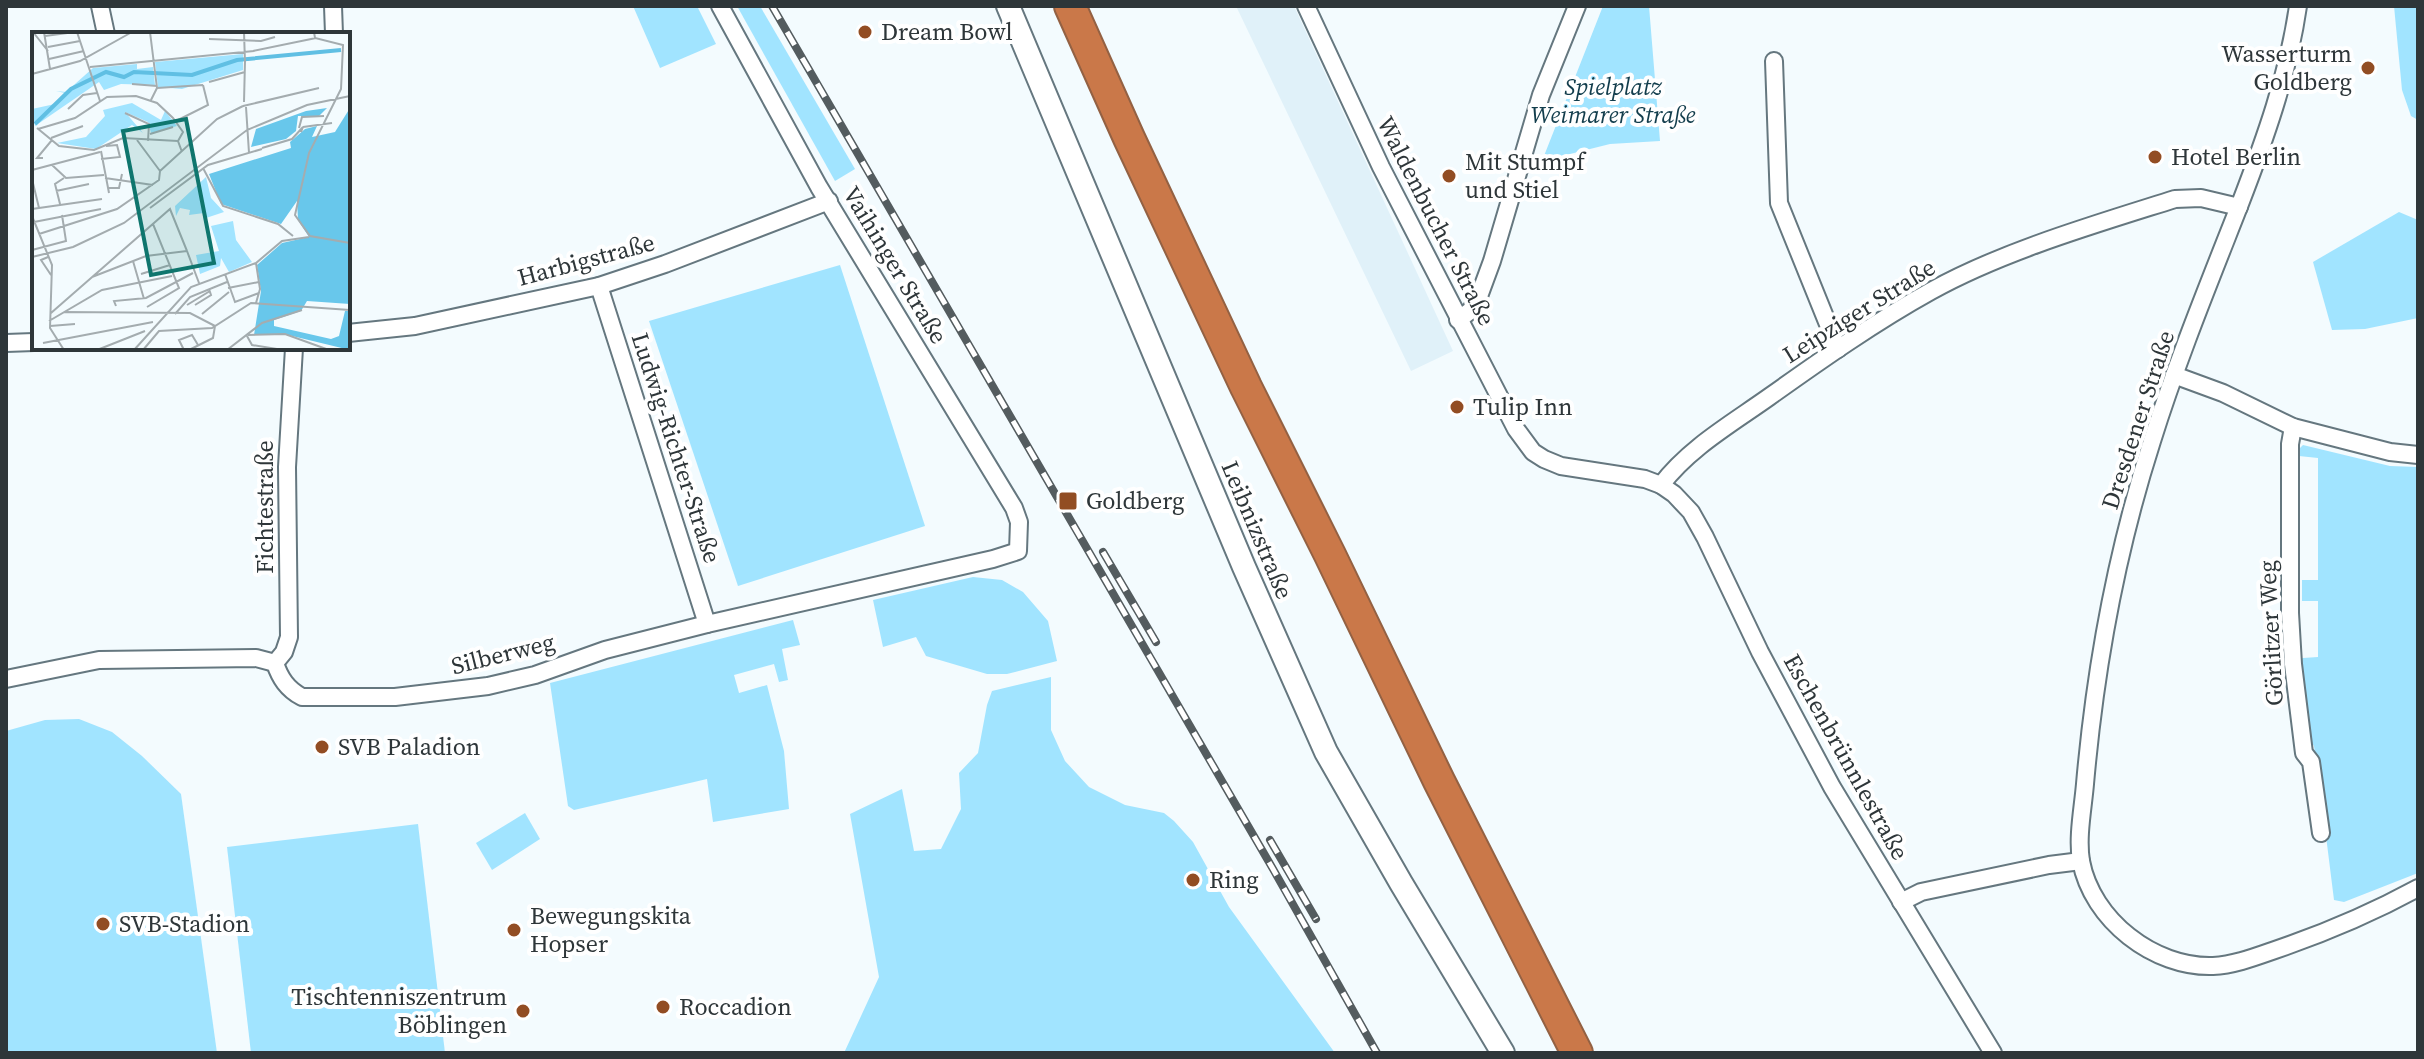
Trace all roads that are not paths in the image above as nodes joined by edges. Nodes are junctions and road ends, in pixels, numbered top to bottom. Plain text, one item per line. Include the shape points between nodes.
1 (100, 6) edge
2 (333, 6) edge
3 (720, 6) edge
4 (1008, 6) edge
5 (1048, 6) edge
6 (1070, 6) edge
7 (1306, 6) edge
8 (1577, 6) edge
9 (2298, 6) edge
10 (106, 32) edge
11 (334, 32) edge
12 (1774, 61) dead end
13 (829, 201) junction
14 (2239, 207) junction
15 (599, 286) junction
16 (1458, 320) junction
17 (350, 333) edge
18 (32, 342) edge
19 (6, 343) edge
20 (1838, 349) junction
21 (294, 350) edge
22 (2174, 375) junction
23 (2293, 427) junction
24 (2418, 455) edge
25 (1661, 485) junction
26 (1018, 551) joint
27 (707, 624) junction
28 (275, 663) junction
29 (6, 679) edge
30 (2321, 833) dead end
31 (2081, 861) junction
32 (2417, 891) edge
33 (1901, 902) junction
34 (1503, 1053) edge
35 (1554, 1053) edge
36 (1577, 1053) edge
37 (1993, 1053) edge

1 - 10 street
2 - 11 street
3 - 13 street, Vaihinger Straße
4 - 34 street, Leibnizstraße via 1326,752
5 - 35 highway via 1211,361
6 - 36 highway via 1246,387
7 - 16 street, Waldenbucher Straße
8 - 16 street via 1541,95 1478,299
9 - 14 street, Dresdener Straße via 2273,116
12 - 20 street via 1779,203
13 - 15 street, Harbigstraße
13 - 26 street, Vaihinger Straße via 1014,508
14 - 20 street, Leipziger Straße via 2201,198 2175,199 2022,250 1931,291
14 - 22 street, Dresdener Straße
15 - 17 street, Harbigstraße via 415,326
15 - 27 street, Ludwig-Richter-Straße
16 - 25 street, Waldenbucher Straße via 1533,452 1561,466
18 - 19 street
20 - 25 street, Leipziger Straße via 1686,456
21 - 28 street, Fichtestraße via 287,467 289,637
22 - 23 street
22 - 31 street, Dresdener Straße via 2137,492 2109,616 2090,733
23 - 24 street
23 - 30 street, Görlitzer Weg via 2293,664
25 - 33 street, Eschenbrünnlestraße via 1684,503 1698,524 1826,777
26 - 27 street, Silberweg
27 - 28 street, Silberweg via 488,686 395,697 302,697 284,682
28 - 29 street via 256,658 99,660
31 - 32 street via 2100,907 2115,925 2161,956 2213,966 2304,940
31 - 33 street via 1921,892
33 - 37 street, Eschenbrünnlestraße

